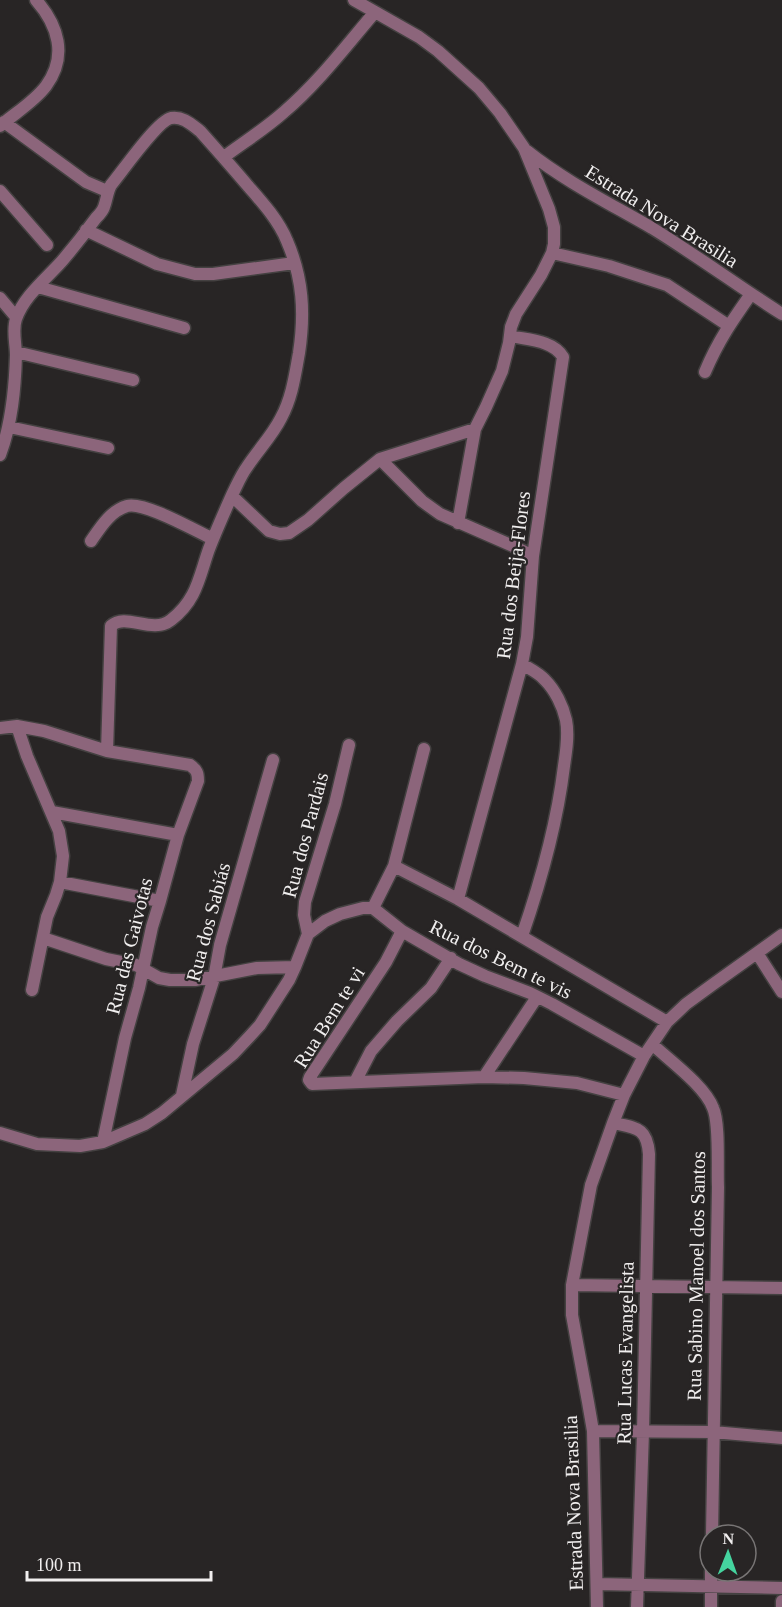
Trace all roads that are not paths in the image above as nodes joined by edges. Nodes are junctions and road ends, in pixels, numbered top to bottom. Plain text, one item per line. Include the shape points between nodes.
1 (36, 0) edge
2 (354, 0) edge
3 (375, 12) junction
4 (2, 124) edge
5 (524, 148) junction
6 (224, 157) junction
7 (0, 191) edge
8 (108, 191) junction
9 (86, 230) junction
10 (47, 245) dead end
11 (552, 253) junction
12 (294, 263) junction
13 (38, 287) junction
14 (751, 294) junction
15 (0, 298) edge
16 (782, 314) edge
17 (16, 317) junction
18 (729, 326) junction
19 (184, 328) dead end
20 (510, 336) junction
21 (16, 351) junction
22 (705, 372) dead end
23 (133, 380) dead end
24 (9, 427) junction
25 (475, 429) junction
26 (108, 448) dead end
27 (0, 455) edge
28 (380, 459) junction
29 (232, 496) junction
30 (458, 523) junction
31 (213, 539) junction
32 (91, 541) dead end
33 (533, 556) junction
34 (522, 664) junction
35 (17, 726) junction
36 (0, 728) edge
37 (349, 745) dead end
38 (424, 749) dead end
39 (107, 751) junction
40 (273, 760) dead end
41 (52, 812) junction
42 (178, 835) junction
43 (394, 866) junction
44 (60, 882) junction
45 (458, 899) junction
46 (160, 901) junction
47 (373, 908) junction
48 (402, 931) junction
49 (308, 934) junction
50 (782, 935) edge
51 (522, 936) junction
52 (43, 938) junction
53 (757, 953) junction
54 (451, 958) junction
55 (296, 967) junction
56 (143, 969) junction
57 (214, 978) junction
58 (32, 990) dead end
59 (782, 992) edge
60 (537, 996) junction
61 (667, 1022) junction
62 (652, 1044) junction
63 (644, 1056) junction
64 (484, 1077) junction
65 (355, 1082) junction
66 (182, 1095) junction
67 (624, 1095) junction
68 (613, 1123) junction
69 (0, 1133) edge
70 (103, 1142) junction
71 (572, 1285) junction
72 (647, 1286) junction
73 (717, 1288) junction
74 (782, 1288) edge
75 (593, 1431) junction
76 (643, 1432) junction
77 (713, 1432) junction
78 (782, 1438) edge
79 (712, 1523) edge
80 (711, 1583) edge
81 (597, 1584) junction
82 (637, 1586) junction
83 (711, 1587) junction
84 (782, 1588) edge
85 (782, 1601) edge
86 (597, 1607) edge
87 (637, 1607) edge
88 (711, 1607) edge
89 (782, 1607) edge

1 - 4 street via 57,32 58,54 52,76 46,86
2 - 3 street
3 - 5 street via 419,37 459,68
3 - 6 street via 284,112
4 - 8 street via 86,182
5 - 11 street via 554,227
5 - 14 street, Estrada Nova Brasilia via 561,176 652,228
6 - 8 street via 188,122 168,119
6 - 12 street via 277,222
7 - 10 street
8 - 9 street via 104,207
9 - 12 street via 157,264 195,274
9 - 13 street
11 - 18 street via 667,285
11 - 20 street via 516,314
12 - 29 street via 303,304 292,392
13 - 17 street
13 - 19 street
14 - 16 street, Estrada Nova Brasilia
14 - 18 street
15 - 17 street
17 - 21 street
18 - 22 street
20 - 25 street via 501,371
20 - 33 street, Rua dos Beija-Flores via 551,345 563,357
21 - 23 street
21 - 24 street
24 - 26 street
24 - 27 street
25 - 28 street
25 - 30 street
28 - 29 street via 289,533 268,531
28 - 30 street via 422,501
29 - 31 street
30 - 33 street
31 - 32 street via 133,505 125,506 103,522
31 - 39 street via 196,589 177,615 164,625 117,621 111,626
33 - 34 street, Rua dos Beija-Flores
34 - 45 street, Rua dos Beija-Flores
34 - 51 street via 544,679 553,691 563,709 567,734 552,832
35 - 36 street
35 - 39 street
35 - 41 street
37 - 49 street, Rua dos Pardais via 305,902
38 - 43 street
39 - 42 street, Rua das Gaivotas via 190,765 197,771 198,781
40 - 57 street, Rua dos Sabiás
41 - 42 street
41 - 44 street via 62,845
42 - 46 street, Rua das Gaivotas
43 - 45 street, Rua dos Bem te vis
43 - 47 street
44 - 46 street
44 - 52 street
45 - 51 street, Rua dos Bem te vis
46 - 56 street, Rua das Gaivotas
47 - 48 street, Rua dos Bem te vis
47 - 49 street via 340,914
48 - 54 street, Rua dos Bem te vis
48 - 65 street, Rua Bem te vi via 309,1080 315,1085
49 - 55 street
50 - 53 street, Estrada Nova Brasilia
51 - 61 street, Rua dos Bem te vis
52 - 56 street
52 - 58 street
53 - 59 street
53 - 61 street, Estrada Nova Brasilia
54 - 60 street, Rua dos Bem te vis
54 - 65 street via 431,988 371,1052
55 - 57 street via 257,968
55 - 66 street via 260,1025 233,1054
56 - 57 street via 170,980
56 - 70 street, Rua das Gaivotas
57 - 66 street, Rua dos Sabiás
60 - 63 street, Rua dos Bem te vis
60 - 64 street
61 - 62 street, Estrada Nova Brasilia
62 - 63 street, Estrada Nova Brasilia
62 - 73 street, Rua Sabino Manoel dos Santos via 696,1084 714,1109
63 - 67 street, Estrada Nova Brasilia
64 - 65 street, Rua Bem te vi
64 - 67 street, Rua Bem te vi via 565,1081
66 - 70 street via 145,1124
67 - 68 street, Estrada Nova Brasilia
68 - 71 street, Estrada Nova Brasilia via 591,1185
68 - 72 street, Rua Lucas Evangelista via 636,1128 648,1142
69 - 70 street via 37,1144 80,1146
71 - 72 street
71 - 75 street, Estrada Nova Brasilia via 572,1315
72 - 73 street
72 - 76 street, Rua Lucas Evangelista
73 - 74 street
73 - 77 street, Rua Sabino Manoel dos Santos
75 - 76 street
75 - 81 street, Estrada Nova Brasilia
76 - 77 street
76 - 82 street, Rua Lucas Evangelista
77 - 78 street
77 - 79 street, Rua Sabino Manoel dos Santos
80 - 83 street
81 - 82 street
81 - 86 street, Estrada Nova Brasilia
82 - 83 street
82 - 87 street, Rua Lucas Evangelista
83 - 84 street
83 - 88 street
85 - 89 street

